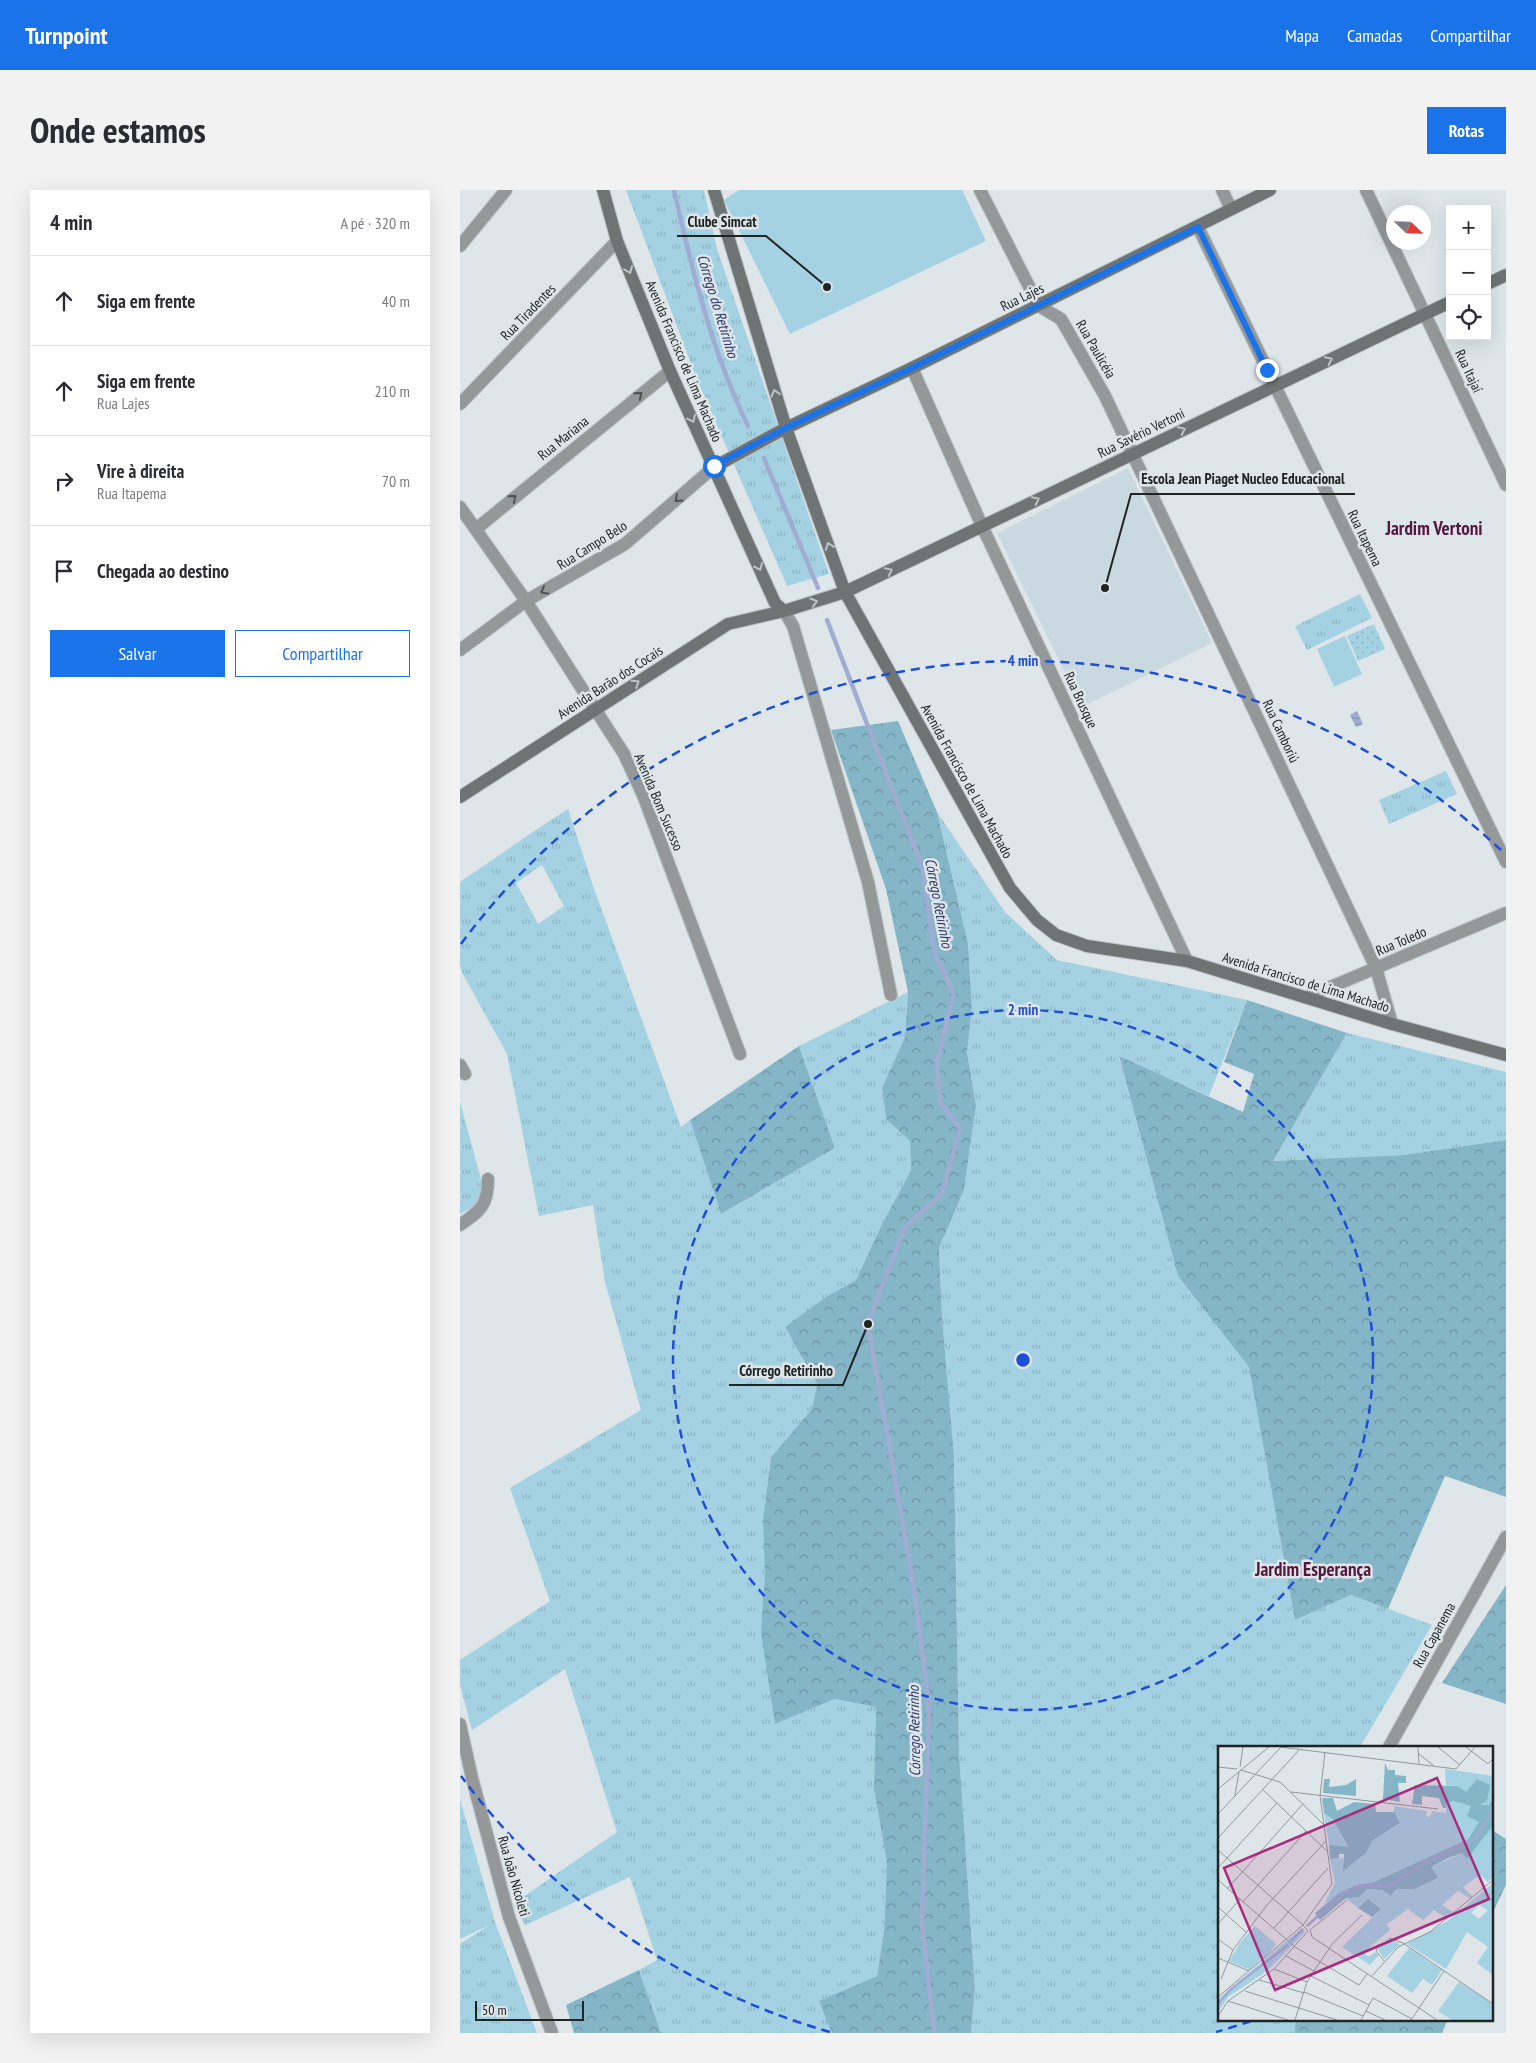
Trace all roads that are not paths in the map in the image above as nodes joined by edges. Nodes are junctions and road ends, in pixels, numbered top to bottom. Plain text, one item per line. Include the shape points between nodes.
1 (506, 190) edge
2 (603, 190) edge
3 (714, 190) edge
4 (980, 190) edge
5 (1222, 190) edge
6 (1270, 190) edge
7 (1366, 190) edge
8 (1231, 209) junction
9 (1198, 227) junction
10 (617, 241) junction
11 (460, 246) edge
12 (1506, 275) edge
13 (1491, 282) edge
14 (1446, 304) edge
15 (1039, 306) junction
16 (1425, 314) junction
17 (912, 368) junction
18 (670, 371) junction
19 (1275, 386) junction
20 (460, 404) edge
21 (786, 428) junction
22 (1134, 454) junction
23 (714, 466) junction
24 (1506, 485) edge
25 (460, 507) edge
26 (982, 526) junction
27 (476, 529) junction
28 (845, 592) junction
29 (526, 601) junction
30 (784, 611) junction
31 (460, 650) edge
32 (595, 709) junction
33 (460, 797) edge
34 (1506, 862) edge
35 (1506, 913) edge
36 (1187, 961) junction
37 (1376, 968) junction
38 (891, 995) dead end
39 (1307, 997) junction
40 (1392, 1024) junction
41 (740, 1054) dead end
42 (1506, 1055) edge
43 (488, 1179) dead end
44 (460, 1225) edge
45 (1506, 1537) edge
46 (460, 1724) edge
47 (1390, 1746) edge
48 (552, 2033) edge

1 - 11 street
2 - 10 street, Avenida Francisco de Lima Machado
21 -> 3 street, Avenida Francisco de Lima Machado
4 - 15 street
5 - 8 street
6 - 8 street, Rua Lajes
7 - 16 street, Rua Itajaí
8 - 9 street, Rua Lajes
9 - 15 street, Rua Lajes
9 - 19 street, Rua Itapema
10 -> 18 street, Avenida Francisco de Lima Machado
10 - 20 street, Rua Tiradentes
12 - 13 street
14 - 16 street, Rua Savério Vertoni
15 - 17 street, Rua Lajes
15 - 22 street, Rua Paulicéia via 1061,320
19 -> 16 street, Rua Savério Vertoni
16 - 24 street, Rua Itajaí
17 - 21 street, Rua Lajes
17 - 26 street, Rua Brusque
18 -> 23 street, Avenida Francisco de Lima Machado
27 -> 18 street, Rua Mariana
22 -> 19 street, Rua Savério Vertoni
19 - 34 street, Rua Itapema
21 - 23 street, Rua Lajes
28 -> 21 street, Avenida Francisco de Lima Machado
26 -> 22 street, Rua Savério Vertoni
22 - 37 street, Rua Camboriú
23 -> 29 street, Rua Campo Belo via 625,544
23 -> 30 street, Avenida Francisco de Lima Machado via 775,603
25 - 27 street, Avenida Bom Sucesso
28 -> 26 street, Rua Savério Vertoni
26 - 36 street, Rua Brusque
27 - 29 street, Avenida Bom Sucesso
30 -> 28 street, Avenida Barão dos Cocais
28 - 36 street, Avenida Francisco de Lima Machado via 1010,888 1037,920 1056,935 1087,946
29 - 31 street, Rua Campo Belo
29 - 32 street, Avenida Bom Sucesso
32 -> 30 street, Avenida Barão dos Cocais via 728,624
30 - 38 street, Avenida Francisco de Lima Machado via 793,626 868,882
32 - 33 street, Avenida Barão dos Cocais
32 - 41 street, Avenida Bom Sucesso via 624,754 643,795
35 - 37 street, Rua Toledo
36 - 39 street, Avenida Francisco de Lima Machado
37 - 39 street, Rua Toledo
37 - 40 street, Rua Camboriú
39 - 40 street, Avenida Francisco de Lima Machado
40 - 42 street, Avenida Francisco de Lima Machado
43 - 44 street via 481,1210
45 - 47 street, Rua Capanema
46 - 48 street, Rua João Nicoleti via 509,1917

